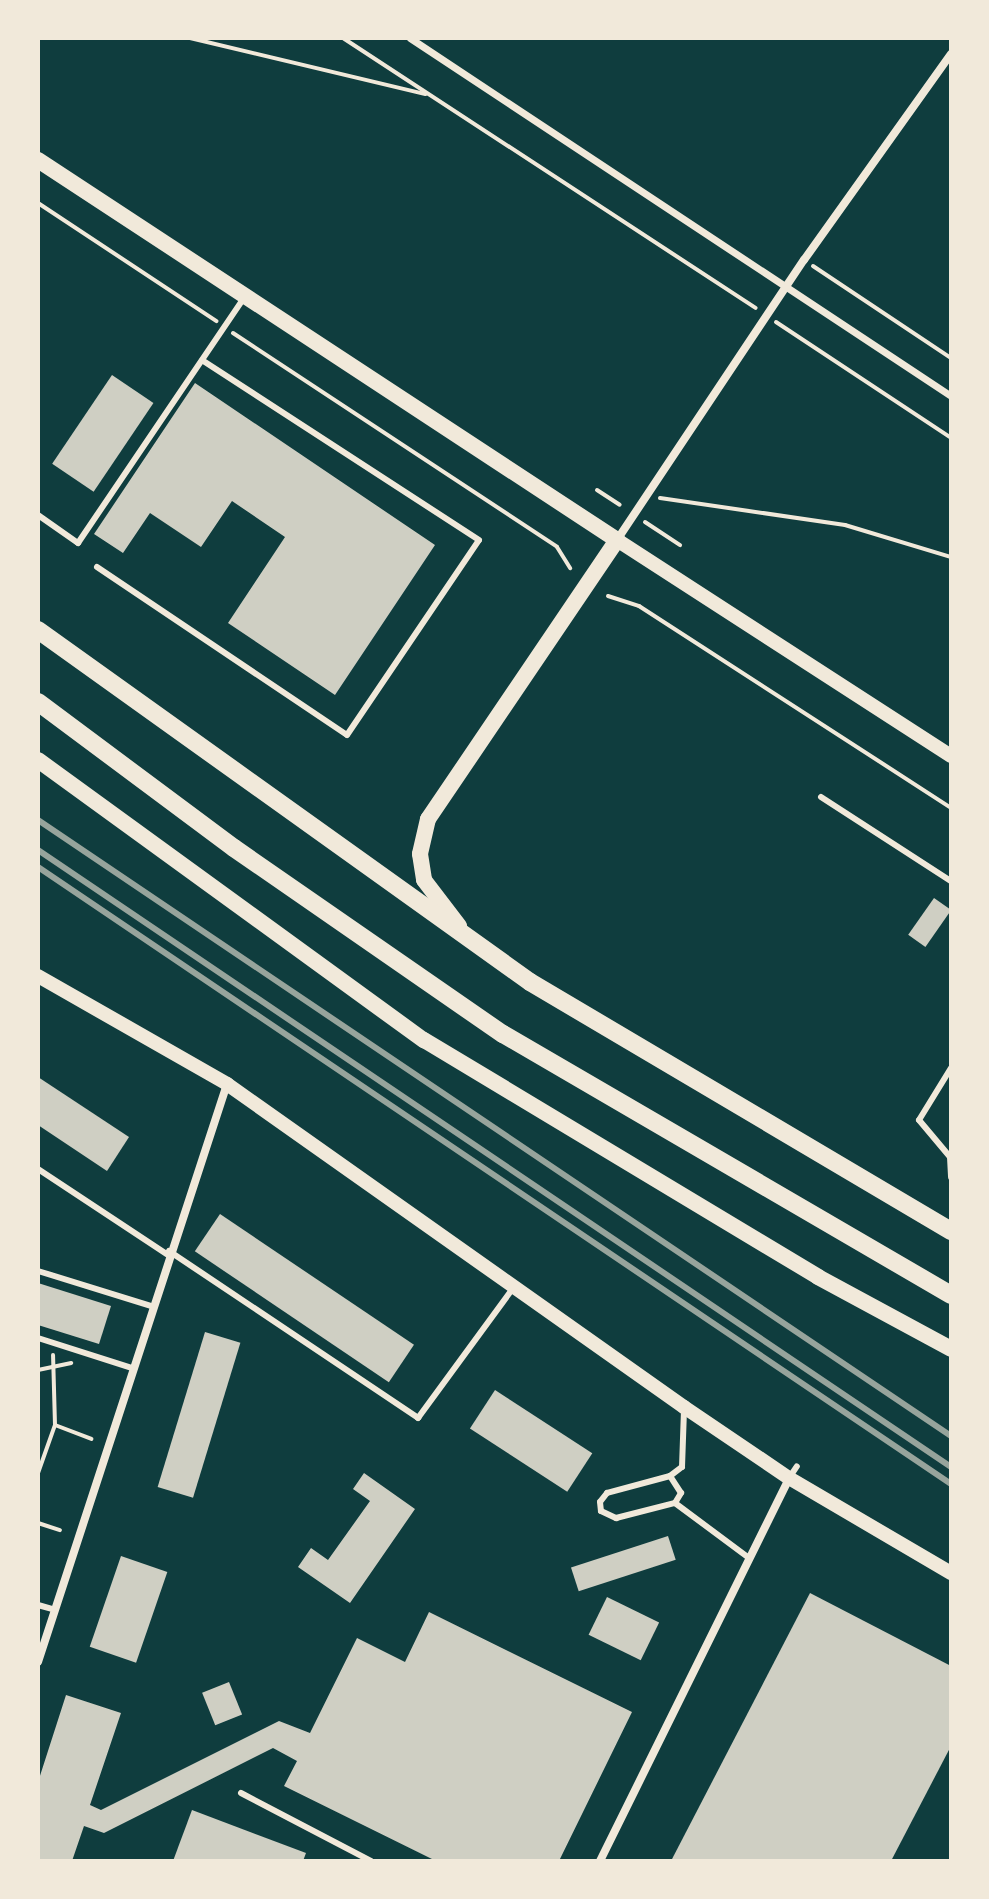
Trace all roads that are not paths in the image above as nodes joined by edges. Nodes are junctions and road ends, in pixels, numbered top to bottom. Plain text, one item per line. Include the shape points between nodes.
1 (410, 38) edge
2 (951, 54) edge
3 (38, 160) edge
4 (786, 287) junction
5 (246, 295) junction
6 (202, 360) junction
7 (951, 396) edge
8 (38, 515) edge
9 (617, 540) junction
10 (97, 567) dead end
11 (38, 630) edge
12 (38, 702) edge
13 (951, 756) edge
14 (38, 760) edge
15 (821, 797) dead end
16 (951, 881) edge
17 (476, 946) junction
18 (38, 976) edge
19 (951, 1068) edge
20 (227, 1084) junction
21 (38, 1169) edge
22 (951, 1177) edge
23 (951, 1231) edge
24 (168, 1253) junction
25 (38, 1271) edge
26 (515, 1285) junction
27 (951, 1295) edge
28 (151, 1306) junction
29 (38, 1338) edge
30 (951, 1349) edge
31 (132, 1368) junction
32 (684, 1407) junction
33 (793, 1472) junction
34 (670, 1476) junction
35 (675, 1503) junction
36 (749, 1558) junction
37 (951, 1573) edge
38 (38, 1605) edge
39 (55, 1610) junction
40 (38, 1662) edge
41 (241, 1793) dead end
42 (371, 1861) edge
43 (600, 1861) edge

1 - 4 street
2 - 4 street
3 - 5 main road
4 - 7 street
4 - 9 street
5 - 6 lane
5 - 9 main road
6 - 8 lane via 78,543
6 - 10 lane via 479,540 347,735
9 - 13 street
9 - 17 main road via 428,819 420,854 424,880
11 - 17 main road
12 - 27 main road via 234,848 503,1034
14 - 30 main road via 424,1040 818,1277
15 - 16 lane
17 - 23 main road
18 - 20 street
19 - 22 lane via 919,1120 950,1157
20 - 24 street
20 - 26 street
21 - 24 lane
24 - 26 lane via 418,1418
24 - 28 street
25 - 28 lane
26 - 32 street
28 - 31 street
29 - 31 lane
31 - 39 street
32 - 33 street
32 - 34 lane via 682,1467
33 - 36 street
33 - 37 street
34 - 35 lane via 681,1493
34 - 35 lane via 607,1493 601,1511 616,1518
35 - 36 lane
36 - 43 street
38 - 39 lane
39 - 40 street
41 - 42 lane

